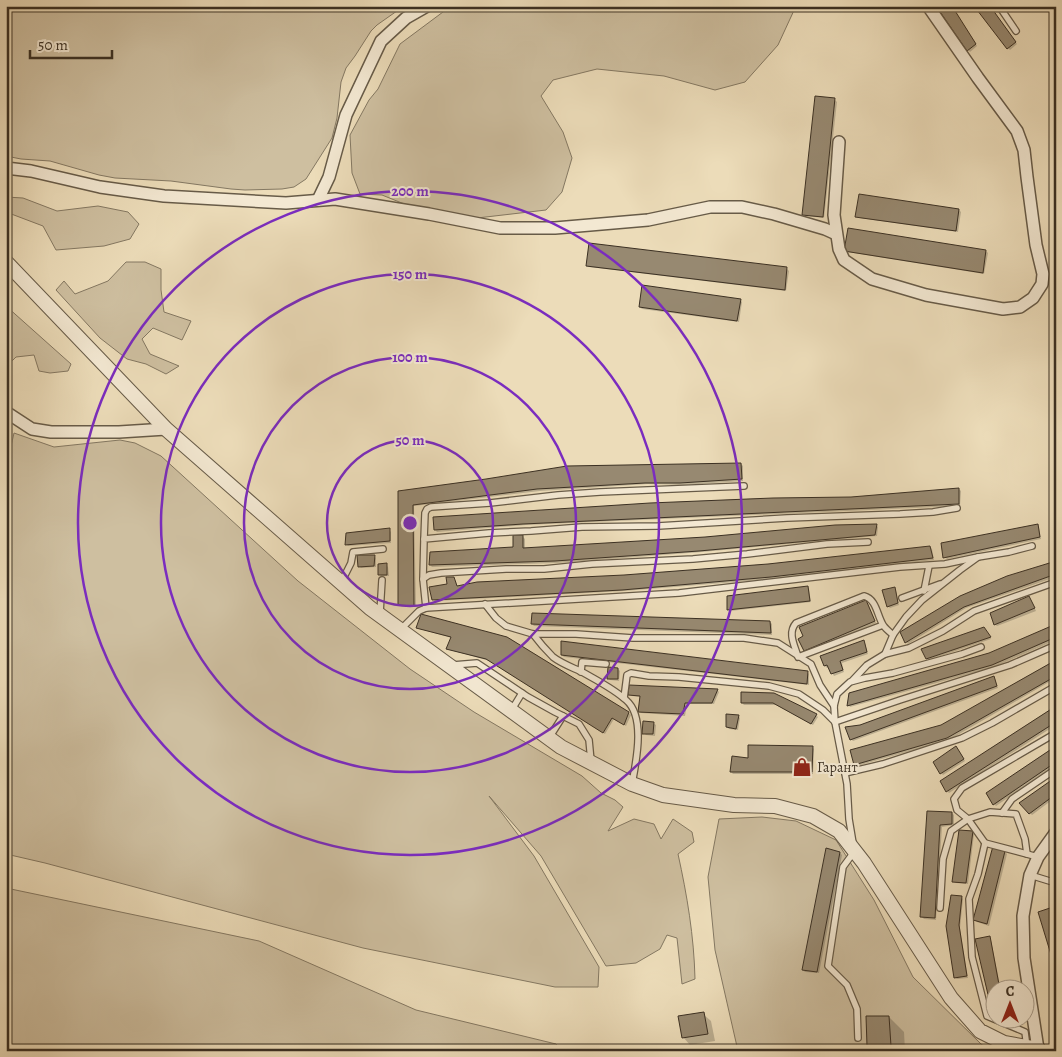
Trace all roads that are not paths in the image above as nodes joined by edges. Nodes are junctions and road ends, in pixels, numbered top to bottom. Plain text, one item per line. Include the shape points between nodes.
1 (428, 6) edge
2 (928, 6) edge
3 (999, 6) edge
4 (1016, 31) dead end
5 (839, 142) dead end
6 (6, 168) edge
7 (318, 200) junction
8 (836, 234) junction
9 (6, 262) edge
10 (6, 412) edge
11 (166, 429) junction
12 (744, 486) dead end
13 (957, 508) dead end
14 (424, 539) junction
15 (868, 542) dead end
16 (1032, 546) dead end
17 (383, 549) dead end
18 (978, 557) junction
19 (929, 566) junction
20 (423, 579) junction
21 (382, 580) dead end
22 (1056, 582) edge
23 (341, 583) junction
24 (942, 584) junction
25 (924, 589) junction
26 (902, 598) dead end
27 (922, 600) junction
28 (485, 604) junction
29 (426, 608) junction
30 (380, 615) junction
31 (882, 625) junction
32 (400, 630) junction
33 (533, 634) junction
34 (893, 635) junction
35 (1056, 645) edge
36 (981, 646) dead end
37 (885, 654) junction
38 (798, 657) junction
39 (606, 664) dead end
40 (449, 665) junction
41 (581, 672) junction
42 (850, 682) junction
43 (1056, 686) edge
44 (522, 693) junction
45 (624, 698) junction
46 (834, 706) junction
47 (511, 711) junction
48 (563, 716) junction
49 (835, 722) junction
50 (1056, 733) edge
51 (549, 738) junction
52 (591, 763) junction
53 (1056, 769) edge
54 (845, 773) junction
55 (632, 784) junction
56 (1002, 813) junction
57 (968, 820) junction
58 (1056, 832) edge
59 (985, 843) junction
60 (854, 851) junction
61 (1032, 855) junction
62 (1030, 875) junction
63 (1056, 883) edge
64 (940, 908) dead end
65 (858, 1038) dead end
66 (1034, 1049) edge

1 - 7 street via 406,18 381,41 346,115 330,177
2 - 8 street via 1018,131 1024,150 1042,284 1033,298 1020,307 1003,309 926,295 872,279 844,260
3 - 4 lane
5 - 8 street via 834,215
6 - 7 street via 164,196 286,203
7 - 8 street via 335,199 500,228 620,223 710,207 742,207
9 - 11 street
10 - 11 street via 32,429 51,432
11 - 23 street
12 - 14 lane via 600,492 431,507 425,513
13 - 14 lane via 900,514 582,527
14 - 20 lane
15 - 20 lane via 693,559 442,573
16 - 18 lane
17 - 23 lane via 353,552
18 - 19 lane
18 - 24 lane
19 - 25 lane
19 - 28 lane via 679,594
20 - 29 lane
21 - 30 lane
22 - 37 lane via 974,611 910,648
23 - 30 street
24 - 25 lane
24 - 27 lane
25 - 26 lane
25 - 27 lane
27 - 34 lane
28 - 29 lane
28 - 33 lane via 506,626
29 - 32 lane
30 - 32 street
31 - 34 lane
31 - 38 lane
31 - 38 lane via 873,602 864,596 796,623 791,634
32 - 40 street
33 - 38 lane via 744,638 778,643
33 - 41 lane via 554,658
34 - 37 lane
35 - 49 lane via 1010,665
36 - 42 lane via 893,673
37 - 42 lane via 867,665
38 - 46 lane via 811,664
39 - 41 lane via 582,662
40 - 44 lane via 478,663
40 - 47 street
41 - 45 lane
42 - 46 lane via 837,694
43 - 54 lane via 962,738
44 - 47 lane
44 - 48 lane
45 - 49 lane via 627,675 631,673 769,686 799,694
45 - 55 lane via 635,714 638,733
46 - 49 lane
47 - 51 street
48 - 51 lane
48 - 52 lane via 579,724 589,740
49 - 54 lane
50 - 57 lane via 962,788 954,799 957,810
51 - 52 street
52 - 55 street
53 - 56 lane via 1012,799
54 - 60 lane
55 - 60 street via 663,795 734,805 776,806 813,816 839,831
56 - 57 lane via 990,812
56 - 61 lane via 1016,814
57 - 59 lane
57 - 64 lane via 951,831 943,859
58 - 61 street
59 - 61 lane
59 - 66 lane via 969,899 972,957 987,1016 1026,1032
60 - 65 lane via 843,867 828,966 847,985 857,1009
60 - 66 street via 950,998 980,1031 1004,1043
61 - 62 street
62 - 63 lane
62 - 66 street via 1022,916

